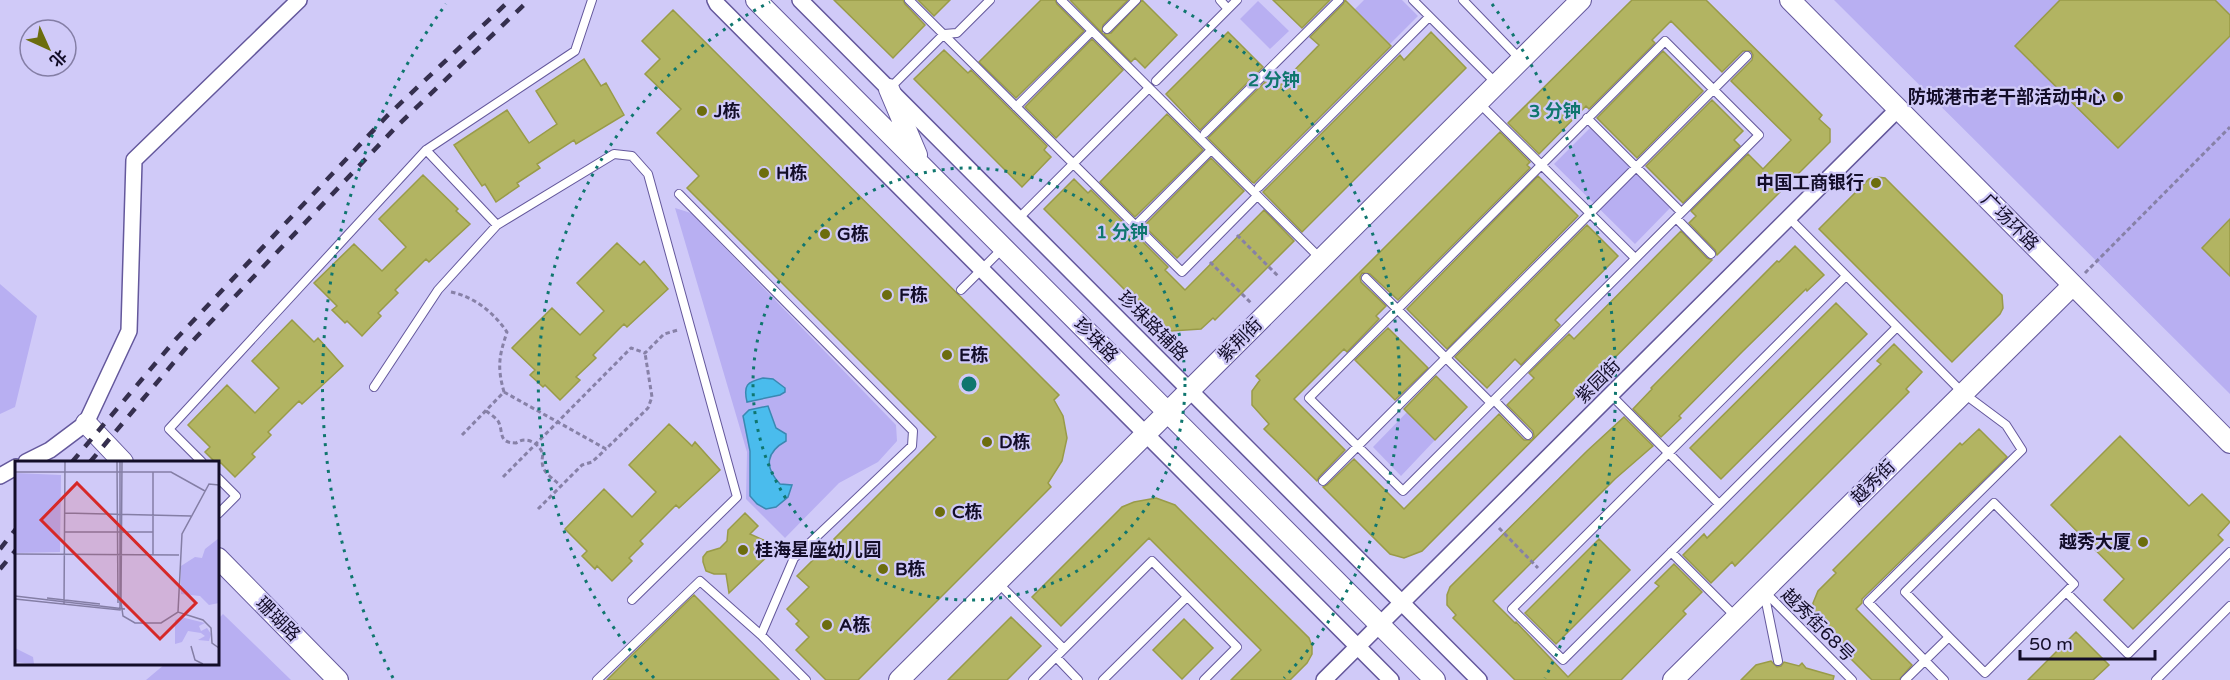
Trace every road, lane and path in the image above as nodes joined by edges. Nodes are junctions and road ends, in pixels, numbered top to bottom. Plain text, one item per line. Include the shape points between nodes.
1 (299, 0) edge
2 (592, 0) edge
3 (715, 0) edge
4 (745, 0) edge
5 (800, 0) edge
6 (909, 0) edge
7 (990, 0) edge
8 (1061, 0) edge
9 (1136, 0) edge
10 (1220, 0) edge
11 (1237, 0) edge
12 (1338, 0) edge
13 (1413, 0) edge
14 (1463, 0) edge
15 (1581, 0) edge
16 (1790, 0) edge
17 (762, 6) edge
18 (1228, 9) junction
19 (1430, 16) junction
20 (1107, 29) dead end
21 (1092, 31) junction
22 (944, 34) junction
23 (1747, 56) dead end
24 (1521, 60) junction
25 (1156, 81) dead end
26 (1497, 84) junction
27 (1149, 88) junction
28 (889, 89) junction
29 (1713, 89) junction
30 (1478, 102) junction
31 (1016, 107) junction
32 (1898, 109) junction
33 (1587, 118) junction
34 (2230, 127) edge
35 (1206, 133) dead end
36 (426, 150) junction
37 (1211, 150) junction
38 (1073, 164) junction
39 (1541, 165) junction
40 (922, 166) junction
41 (1636, 167) junction
42 (1258, 192) junction
43 (679, 194) dead end
44 (1590, 213) junction
45 (1678, 215) junction
46 (1789, 218) junction
47 (1018, 219) junction
48 (497, 225) junction
49 (1228, 225) junction
50 (1135, 226) junction
51 (1004, 248) junction
52 (1201, 253) junction
53 (1711, 254) dead end
54 (1635, 258) junction
55 (1321, 259) junction
56 (982, 270) junction
57 (1846, 276) junction
58 (1366, 278) dead end
59 (2073, 285) junction
60 (1291, 288) junction
61 (438, 290) junction
62 (961, 290) dead end
63 (1397, 309) junction
64 (1264, 316) junction
65 (690, 326) junction
66 (1897, 327) junction
67 (645, 353) junction
68 (1446, 357) junction
69 (374, 387) dead end
70 (1189, 390) junction
71 (504, 392) junction
72 (1963, 393) junction
73 (1611, 395) junction
74 (1492, 402) junction
75 (486, 411) junction
76 (1167, 412) junction
77 (558, 422) junction
78 (86, 423) junction
79 (1146, 434) junction
80 (462, 435) dead end
81 (1528, 435) dead end
82 (2230, 443) edge
83 (536, 444) junction
84 (1358, 446) junction
85 (606, 448) junction
86 (1668, 453) junction
87 (28, 461) edge
88 (122, 461) edge
89 (201, 461) edge
90 (15, 468) edge
91 (0, 476) edge
92 (503, 477) dead end
93 (219, 479) edge
94 (1323, 481) dead end
95 (561, 486) junction
96 (1719, 504) junction
97 (537, 509) dead end
98 (219, 513) edge
99 (1488, 517) junction
100 (1671, 552) junction
101 (2230, 552) edge
102 (219, 559) edge
103 (1546, 575) junction
104 (997, 582) junction
105 (1763, 591) junction
106 (2066, 592) junction
107 (1187, 597) junction
108 (632, 600) dead end
109 (1402, 603) junction
110 (2230, 606) edge
111 (1736, 617) junction
112 (1380, 625) junction
113 (762, 635) junction
114 (1949, 637) junction
115 (1358, 647) junction
116 (1064, 649) junction
117 (1056, 657) junction
118 (1925, 660) junction
119 (1778, 661) dead end
120 (338, 680) edge
121 (597, 680) edge
122 (806, 680) edge
123 (899, 680) edge
124 (1033, 680) edge
125 (1078, 680) edge
126 (1104, 680) edge
127 (1204, 680) edge
128 (1324, 680) edge
129 (1391, 680) edge
130 (1435, 680) edge
131 (1479, 680) edge
132 (1672, 680) edge
133 (1851, 680) edge
134 (1905, 680) edge
135 (1944, 680) edge
136 (2156, 680) edge

1 - 78 street via 134,160 129,331
2 - 36 lane via 575,51
3 - 56 street
4 - 17 street, 珍珠路
5 - 28 street, 珍珠路辅路
6 - 22 lane
7 - 22 lane via 957,33
8 - 21 lane
9 - 20 lane
10 - 18 lane
11 - 18 lane
12 - 35 lane
13 - 19 lane
14 - 24 lane
15 - 24 street, 紫荆街
16 - 32 street, 广场环路
17 - 40 street, 珍珠路
18 - 25 lane
19 - 26 lane
19 - 42 lane
21 - 27 lane
21 - 31 lane
22 - 28 lane
22 - 31 lane
23 - 29 lane
24 - 26 street, 紫荆街
26 - 30 street, 紫荆街
27 - 37 lane
27 - 38 lane
28 - 40 street
28 - 47 street, 珍珠路辅路
29 - 33 lane via 1665,41
29 - 41 lane
29 - 45 lane via 1759,135
30 - 39 lane
30 - 55 street, 紫荆街
31 - 38 lane
32 - 46 street, 紫园街
32 - 59 street, 广场环路
33 - 39 lane
33 - 41 lane
34 - 59 path
36 - 48 lane
36 - 89 lane via 168,429
37 - 42 lane
37 - 50 lane
38 - 47 lane
38 - 50 lane
39 - 44 lane
39 - 63 lane
40 - 51 street, 珍珠路
41 - 44 lane
41 - 45 lane
42 - 49 lane
42 - 55 lane
43 - 113 lane via 913,431 912,446 794,558
44 - 54 lane
44 - 68 lane
45 - 53 lane
45 - 54 lane
46 - 57 lane
46 - 73 street, 紫园街
47 - 70 street, 珍珠路辅路
48 - 61 lane
48 - 65 lane via 614,154 632,156 648,174
49 - 52 lane
49 - 60 path
50 - 52 lane via 1182,272
51 - 56 lane
51 - 76 street, 珍珠路
52 - 64 path
54 - 74 lane
55 - 60 street, 紫荆街
56 - 62 lane
56 - 79 street
57 - 66 lane
57 - 86 lane
58 - 63 lane
59 - 72 street, 越秀街
59 - 82 street, 广场环路
60 - 64 street, 紫荆街
61 - 69 lane
61 - 71 path via 462,294 494,313 507,332 499,358
63 - 68 lane
63 - 84 lane via 1309,398
64 - 70 street, 紫荆街
65 - 67 path via 664,334
65 - 108 lane via 737,497
66 - 72 lane
66 - 96 lane
67 - 77 path via 631,348
67 - 85 path via 652,397 648,408
68 - 74 lane
68 - 84 lane
70 - 76 street, 紫荆街
70 - 109 street, 珍珠路辅路
71 - 75 path
71 - 77 path
72 - 105 street, 越秀街
72 - 118 lane via 2006,425 2022,450 1868,602
73 - 86 lane
73 - 99 street, 紫园街
74 - 81 lane
74 - 84 lane via 1403,491
75 - 80 path
75 - 83 path via 499,423 501,436 507,441
76 - 79 street, 紫荆街
76 - 112 street, 珍珠路
77 - 83 path
77 - 85 path
78 - 87 street
78 - 88 street
79 - 104 street, 紫荆街
79 - 115 street
83 - 92 path
83 - 95 path via 543,454 541,465
84 - 94 lane
85 - 95 path
86 - 96 lane
86 - 103 lane
90 - 91 street
93 - 98 lane via 236,496
95 - 97 path
96 - 100 lane
99 - 103 path
99 - 109 street, 紫园街
100 - 103 lane via 1563,660 1512,609
100 - 111 lane
101 - 106 lane via 2128,654
102 - 120 street, 珊瑚路
104 - 116 lane
104 - 123 street, 紫荆街
105 - 111 street, 越秀街
105 - 119 lane
105 - 133 lane, 越秀街68号
106 - 114 lane via 1985,673
106 - 114 lane via 2074,584 1994,503 1905,592
107 - 116 lane via 1152,561
107 - 126 lane
107 - 127 lane via 1237,647
109 - 112 street, 紫园街
109 - 131 street, 珍珠路辅路
110 - 136 lane
111 - 132 street, 越秀街
112 - 115 street, 紫园街
112 - 130 street, 珍珠路
113 - 121 lane via 700,581
113 - 122 lane
114 - 118 lane
115 - 128 street, 紫园街
115 - 129 street
116 - 117 lane
117 - 124 lane
117 - 125 lane
118 - 134 lane
118 - 135 lane

